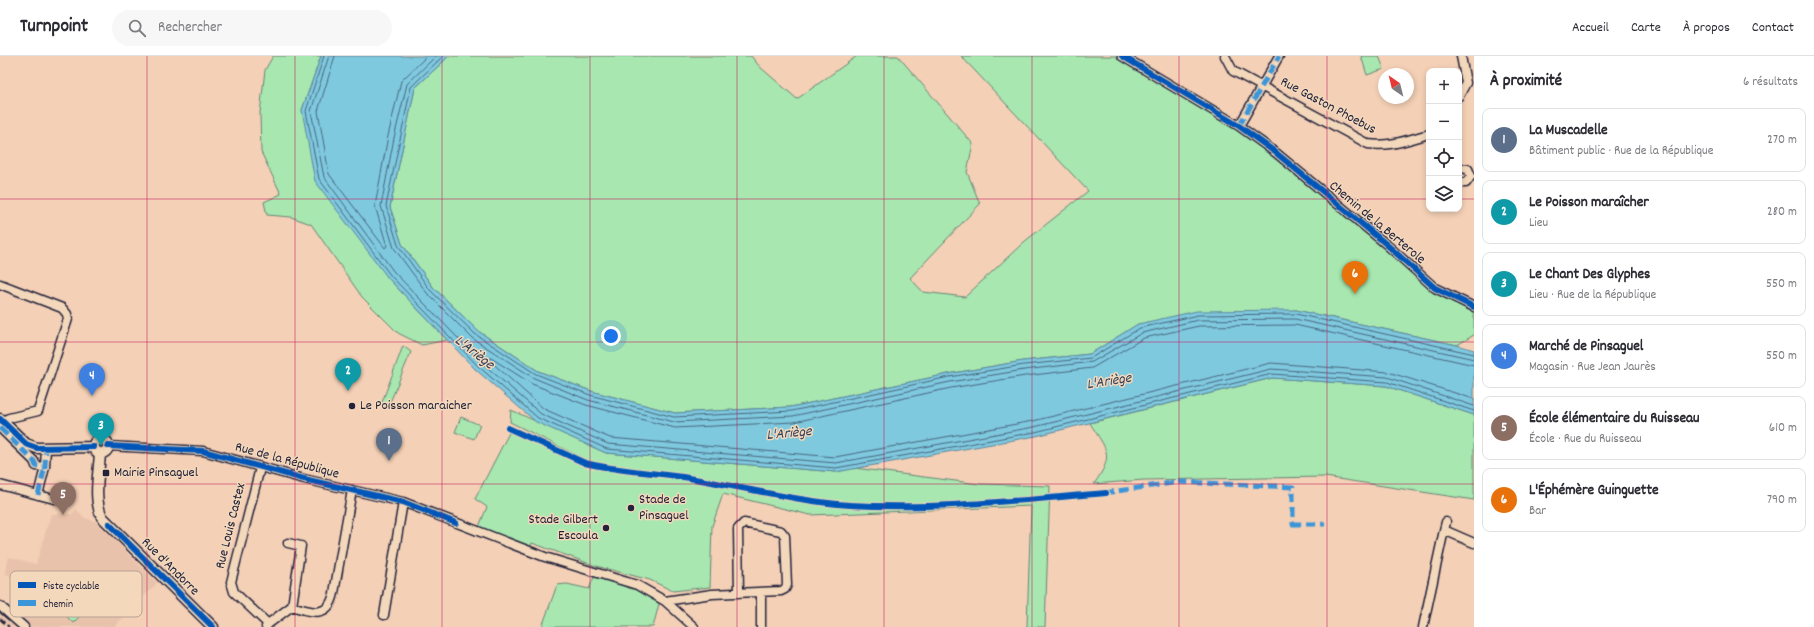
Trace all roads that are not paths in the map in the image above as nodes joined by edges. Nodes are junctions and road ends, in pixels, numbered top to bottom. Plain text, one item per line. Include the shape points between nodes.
1 (1122, 56) edge
2 (1225, 56) edge
3 (1279, 56) edge
4 (1461, 56) edge
5 (1263, 86) junction
6 (1462, 90) edge
7 (1239, 126) junction
8 (1426, 135) edge
9 (1462, 168) edge
10 (1462, 183) edge
11 (0, 284) edge
12 (1474, 307) edge
13 (0, 422) edge
14 (108, 446) joint
15 (46, 448) junction
16 (97, 450) junction
17 (45, 467) junction
18 (260, 468) junction
19 (0, 485) edge
20 (352, 490) junction
21 (38, 495) junction
22 (54, 499) dead end
23 (403, 502) junction
24 (288, 543) dead end
25 (1474, 543) edge
26 (761, 592) junction
27 (739, 593) junction
28 (689, 598) junction
29 (665, 601) junction
30 (0, 606) edge
31 (292, 606) junction
32 (681, 614) junction
33 (10, 615) edge
34 (384, 615) dead end
35 (13, 617) edge
36 (267, 625) edge
37 (24, 627) edge
38 (213, 627) edge
39 (694, 627) edge
40 (761, 627) edge
41 (1423, 627) edge

1 - 7 street, Chemin de la Berterole
2 - 5 street, Rue Gaston Phoebus via 1233,71
3 - 5 street
4 - 6 street via 1466,83
5 - 7 street
5 - 8 street, Rue Gaston Phoebus via 1368,144 1382,146
7 - 12 street, Chemin de la Berterole via 1270,148 1386,244 1434,288
9 - 10 street via 1468,169 1471,176 1466,183
11 - 13 street via 62,308 68,319 38,410
13 - 15 main road via 26,444
13 - 17 street via 36,466
14 - 16 main road via 106,452
14 - 18 street, Rue de la République via 203,451
15 - 16 main road
15 - 17 street
16 - 38 main road, Rue d'Andorre via 99,511 102,517
17 - 21 street
18 - 20 street, Rue de la République
18 - 36 street, Rue Louis Castex via 230,582 234,592
19 - 21 street
20 - 23 street, Rue de la République
20 - 31 street via 330,607 322,612 306,611
21 - 22 street
23 - 29 street, Rue de la République via 545,557 637,585
23 - 34 street
24 - 31 street via 301,546
25 - 41 street via 1445,526
26 - 27 street
26 - 27 street via 781,591 787,585 785,536 781,532 744,523 738,529
26 - 40 street
27 - 28 street
28 - 29 street
28 - 32 street via 683,605
29 - 32 street, Rue de la République
30 - 33 street
31 - 36 street, Rue Louis Castex
32 - 39 street, Rue de la République
35 - 37 street

